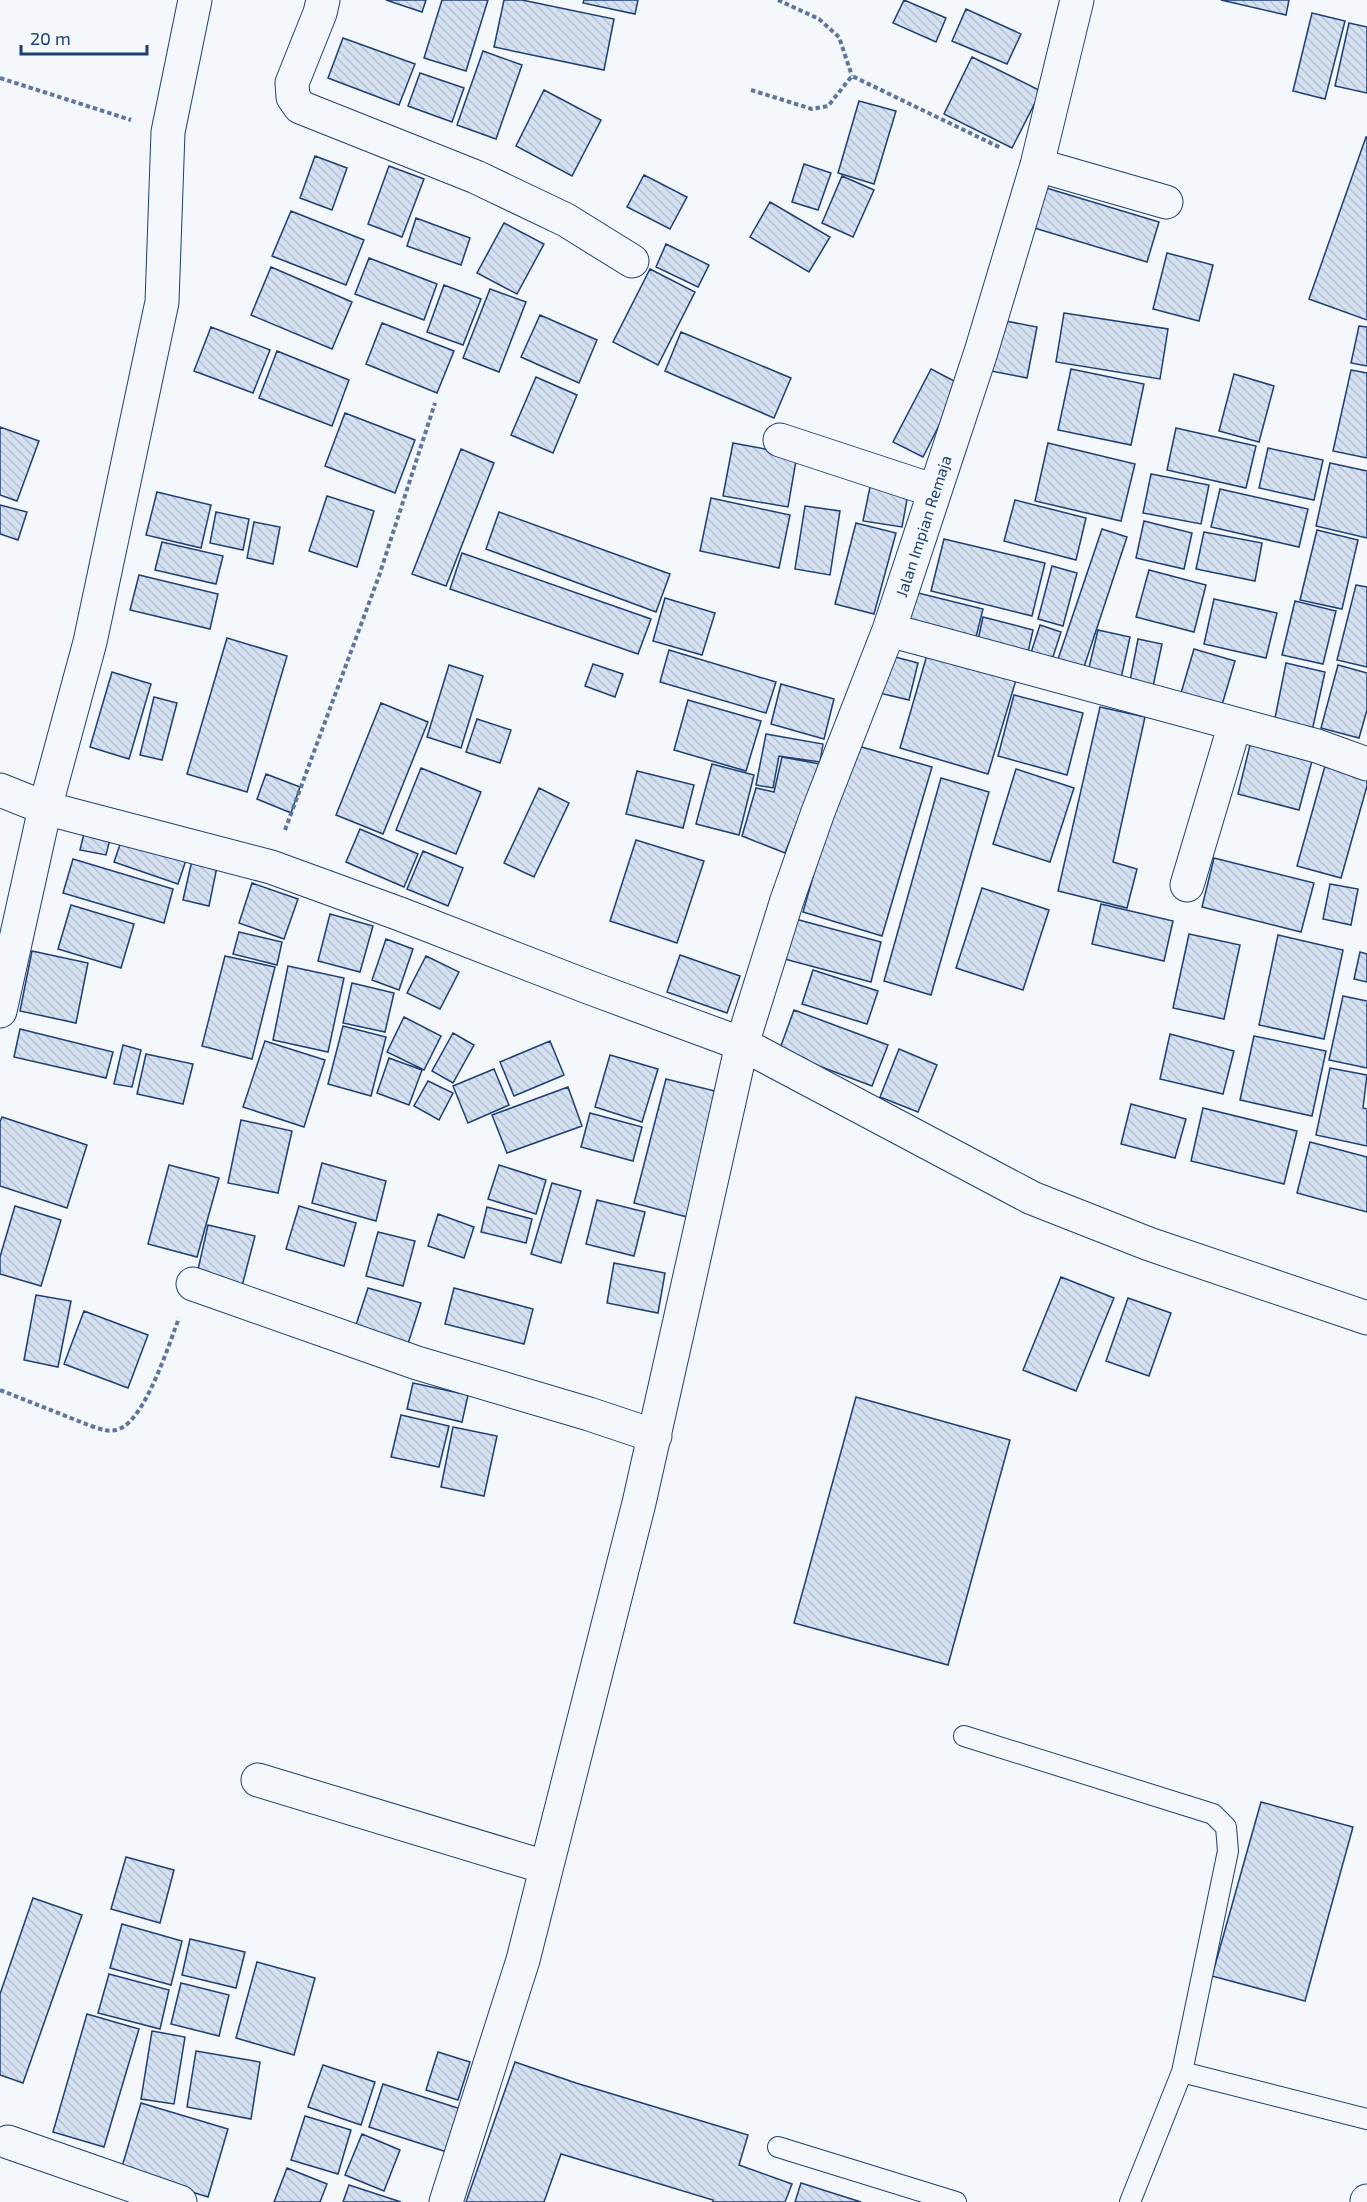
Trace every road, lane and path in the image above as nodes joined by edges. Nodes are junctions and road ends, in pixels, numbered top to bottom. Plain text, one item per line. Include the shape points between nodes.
1 (195, 0) edge
2 (323, 0) edge
3 (778, 0) edge
4 (1077, 0) edge
5 (852, 76) junction
6 (0, 78) edge
7 (751, 90) dead end
8 (168, 132) junction
9 (1037, 165) junction
10 (1166, 202) dead end
11 (632, 261) dead end
12 (435, 403) dead end
13 (780, 440) dead end
14 (935, 491) junction
15 (889, 630) junction
16 (1235, 724) junction
17 (1367, 764) edge
18 (0, 790) edge
19 (45, 808) junction
20 (271, 867) junction
21 (1187, 885) dead end
22 (0, 1011) edge
23 (742, 1044) junction
24 (193, 1284) joint
25 (1367, 1318) edge
26 (0, 1390) edge
27 (655, 1436) junction
28 (964, 1736) dead end
29 (258, 1780) dead end
30 (545, 1867) junction
31 (1182, 2072) junction
32 (1367, 2119) edge
33 (8, 2142) dead end
34 (778, 2147) dead end
35 (180, 2202) edge
36 (446, 2202) edge
37 (956, 2202) edge
38 (1130, 2202) edge

1 - 8 street
2 - 11 street via 292,83 293,97 300,107 476,177 566,220
3 - 5 path via 819,19 839,37
4 - 9 street, Jalan Impian Remaja
5 - 7 path via 828,106 812,109
5 - 9 path
6 - 8 path
8 - 19 street via 162,302 90,642
9 - 10 street
9 - 14 street, Jalan Impian Remaja
12 - 20 path via 379,576
13 - 14 street
14 - 15 street, Jalan Impian Remaja
15 - 16 street
15 - 23 street, Jalan Impian Remaja via 818,812
16 - 17 street
16 - 21 street
18 - 19 street
19 - 20 street
19 - 22 street
20 - 23 street
23 - 25 street via 1032,1198 1149,1244
23 - 27 street, Jalan Impian Remaja
24 - 26 path via 148,1395 127,1426 106,1431
24 - 27 street via 417,1363
27 - 30 street, Jalan Impian Remaja
28 - 31 lane via 1213,1814 1226,1827 1228,1851
29 - 30 street
30 - 36 street, Jalan Impian Remaja via 523,1960
31 - 32 lane
31 - 38 lane
33 - 35 street
34 - 37 lane

